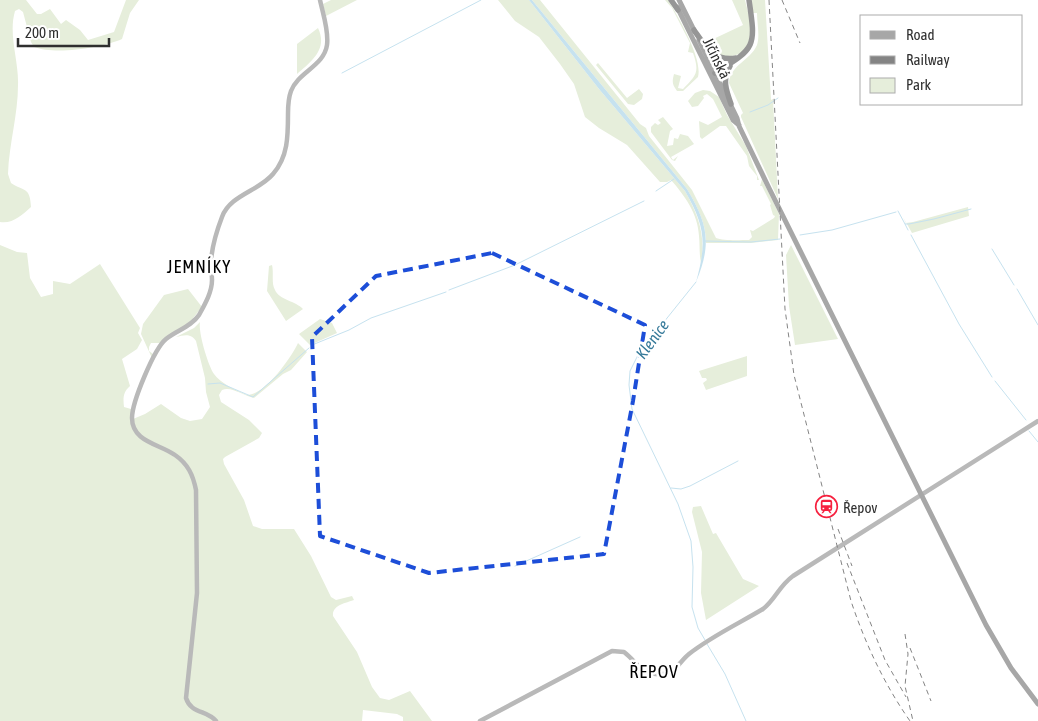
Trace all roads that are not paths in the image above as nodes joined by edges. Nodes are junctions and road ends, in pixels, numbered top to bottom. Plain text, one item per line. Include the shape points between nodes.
1 (320, 0) edge
2 (672, 0) edge
3 (679, 0) edge
4 (749, 0) edge
5 (678, 10) joint
6 (694, 30) junction
7 (738, 58) junction
8 (732, 63) junction
9 (713, 74) junction
10 (731, 104) junction
11 (740, 126) junction
12 (1038, 420) edge
13 (921, 494) junction
14 (1038, 704) edge
15 (216, 721) edge
16 (480, 721) edge

1 - 15 street via 327,44 322,58 290,92 287,144 281,163 268,180 227,207 212,257 212,284 205,304 194,322 167,338 158,348 133,409 132,421 142,438 176,455 194,478 198,593 186,698 194,710
2 - 5 highway
3 - 6 main road, Jičínská
4 - 7 highway via 753,39 747,52
5 - 9 main road, Jičínská
6 - 7 highway via 713,55 725,59
6 - 9 main road, Jičínská
7 - 8 highway
8 - 9 highway
8 - 10 highway via 725,83
9 - 10 main road, Jičínská
9 - 11 main road, Jičínská via 733,120
10 - 11 main road, Jičínská
11 - 13 main road, Jičínská
12 - 13 street
13 - 14 main road, Jičínská via 1001,651
13 - 16 street via 793,576 763,609 702,644 671,672 644,671 624,652 612,651

